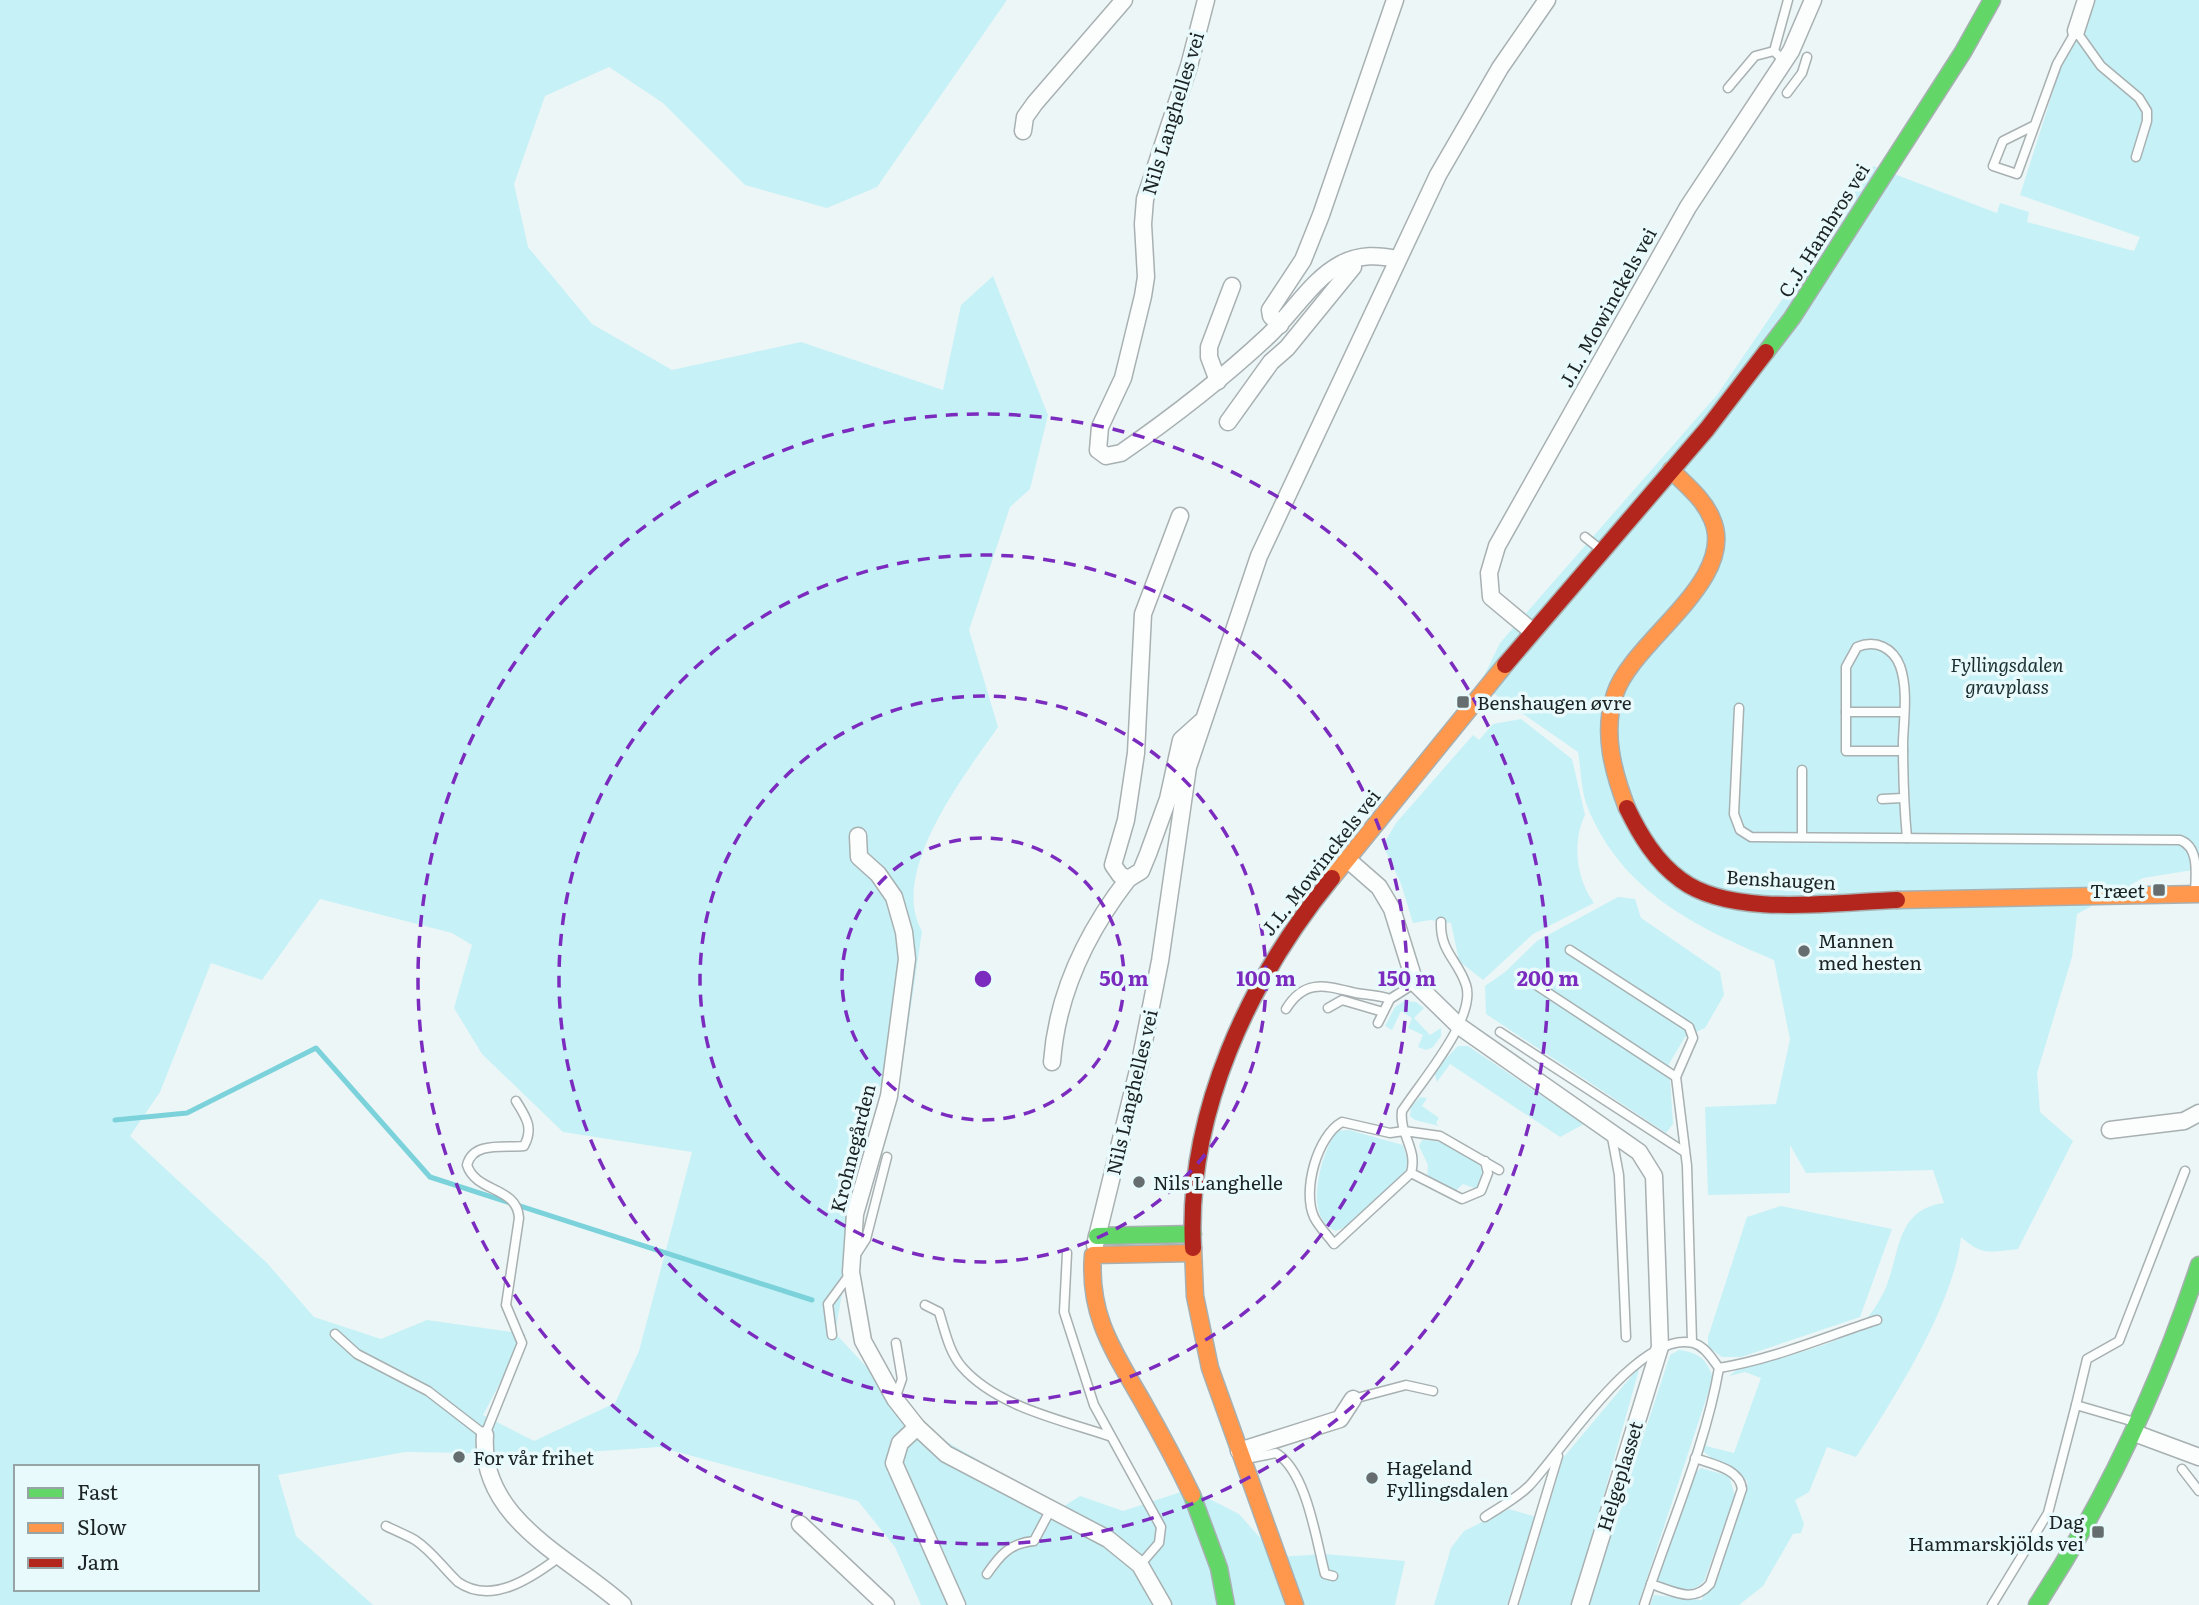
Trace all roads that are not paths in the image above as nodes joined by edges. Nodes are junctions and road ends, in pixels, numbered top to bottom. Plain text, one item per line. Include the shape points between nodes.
1 (1124, 0) edge
2 (1206, 0) edge
3 (1395, 0) edge
4 (1547, 0) edge
5 (1788, 0) edge
6 (1813, 0) edge
7 (1992, 0) edge
8 (2086, 0) edge
9 (2077, 31) junction
10 (1778, 56) junction
11 (1807, 57) dead end
12 (1728, 88) dead end
13 (1787, 93) dead end
14 (2033, 125) junction
15 (1023, 131) dead end
16 (2136, 157) dead end
17 (1398, 259) junction
18 (1352, 260) junction
19 (1232, 286) dead end
20 (1280, 325) junction
21 (1218, 381) junction
22 (1228, 422) dead end
23 (1671, 470) junction
24 (1180, 516) dead end
25 (1585, 537) dead end
26 (1602, 551) junction
27 (1533, 632) junction
28 (1739, 708) dead end
29 (1846, 712) junction
30 (1904, 712) junction
31 (1201, 722) junction
32 (1903, 751) junction
33 (1802, 769) dead end
34 (1903, 798) junction
35 (1882, 799) dead end
36 (858, 836) dead end
37 (1802, 837) junction
38 (1907, 838) junction
39 (1347, 859) junction
40 (1128, 879) junction
41 (2197, 894) edge
42 (1441, 922) dead end
43 (1570, 950) dead end
44 (1527, 979) dead end
45 (1415, 983) junction
46 (1390, 999) junction
47 (1328, 1008) dead end
48 (1286, 1009) dead end
49 (1383, 1012) junction
50 (1378, 1023) dead end
51 (1459, 1026) junction
52 (1500, 1032) dead end
53 (1052, 1062) dead end
54 (1676, 1077) junction
55 (516, 1101) dead end
56 (2199, 1113) edge
57 (2110, 1130) dead end
58 (1404, 1131) junction
59 (1611, 1132) junction
60 (1683, 1151) junction
61 (887, 1157) dead end
62 (1485, 1161) junction
63 (1499, 1170) dead end
64 (2185, 1171) dead end
65 (1411, 1173) junction
66 (1193, 1234) junction
67 (1097, 1236) junction
68 (1067, 1252) dead end
69 (1192, 1253) junction
70 (851, 1254) junction
71 (1093, 1255) junction
72 (2199, 1265) edge
73 (852, 1272) junction
74 (925, 1305) dead end
75 (1877, 1320) dead end
76 (335, 1334) dead end
77 (832, 1335) dead end
78 (1626, 1337) dead end
79 (1692, 1342) junction
80 (896, 1343) dead end
81 (1660, 1347) junction
82 (1719, 1368) junction
83 (1433, 1391) dead end
84 (895, 1399) junction
85 (1353, 1399) joint
86 (2077, 1405) junction
87 (917, 1427) junction
88 (2139, 1429) junction
89 (485, 1435) junction
90 (1109, 1436) junction
91 (1559, 1453) junction
92 (1241, 1455) junction
93 (2199, 1457) edge
94 (1695, 1458) junction
95 (2182, 1469) dead end
96 (2199, 1491) edge
97 (1051, 1509) junction
98 (1485, 1517) dead end
99 (800, 1524) dead end
100 (386, 1526) dead end
101 (558, 1558) junction
102 (1140, 1565) junction
103 (987, 1574) dead end
104 (1333, 1576) dead end
105 (1651, 1584) junction
106 (623, 1605) edge
107 (886, 1605) edge
108 (957, 1605) edge
109 (1163, 1605) edge
110 (1226, 1605) edge
111 (1295, 1605) edge
112 (1513, 1605) edge
113 (1580, 1605) edge
114 (1644, 1605) edge
115 (1992, 1605) edge
116 (2037, 1605) edge

1 - 15 street via 1035,103 1025,117
2 - 21 street, Nils Langhelles vei via 1145,199 1143,296 1123,378 1100,427 1098,450 1106,456 1121,453
3 - 20 street via 1321,215 1297,269 1270,310
4 - 17 street, Nils Langhelles vei via 1500,68 1438,174
5 - 10 lane
6 - 10 street, J.L. Mowinckels vei via 1796,41
7 - 23 main road, C.J. Hambros vei via 1792,318
8 - 9 street
9 - 14 lane via 2057,64
9 - 16 lane via 2101,66 2139,98 2147,111
10 - 12 lane via 1755,56
10 - 27 street, J.L. Mowinckels vei via 1497,546 1489,573 1491,597
11 - 13 lane
14 - 14 lane via 2017,174 1993,166 2003,141
17 - 18 street, Nils Langhelles vei via 1378,255
17 - 31 street, Nils Langhelles vei via 1259,556
18 - 20 street, Nils Langhelles vei via 1329,272
18 - 22 street via 1353,267 1271,362
19 - 21 street via 1209,348
20 - 21 street, Nils Langhelles vei
23 - 26 main road, J.L. Mowinckels vei
23 - 41 main road, Benshaugen via 1714,521 1716,539 1699,582 1622,679 1609,732 1611,756 1631,818 1643,842 1668,870 1706,894 1769,903
24 - 40 street via 1143,614 1135,765 1113,865
25 - 26 lane
26 - 27 main road, J.L. Mowinckels vei
27 - 39 main road, J.L. Mowinckels vei
28 - 37 lane, Benshaugen via 1736,824 1752,837
29 - 30 lane
29 - 30 lane via 1846,667 1857,647 1877,644 1895,656 1903,677
29 - 32 lane via 1846,751
30 - 32 lane
31 - 40 street, Nils Langhelles vei via 1181,740 1168,799 1141,871
31 - 67 street, Nils Langhelles vei via 1188,767 1143,1049
32 - 34 lane
33 - 37 lane
34 - 35 lane
34 - 38 lane
36 - 70 street, Krohnegården via 859,857 894,897 907,959 889,1096 855,1214
37 - 38 lane, Benshaugen
38 - 41 lane, Benshaugen via 2180,840 2194,849
39 - 45 street, Helgeplasset via 1379,887 1392,909
39 - 66 main road, J.L. Mowinckels vei via 1280,945 1225,1057 1207,1116
40 - 53 street, Nils Langhelles vei via 1074,967 1054,1035
42 - 51 lane via 1442,940 1468,993
43 - 54 lane via 1689,1027 1693,1038
44 - 54 lane
45 - 46 lane
45 - 51 street, Helgeplasset
46 - 48 lane via 1314,986 1296,994
46 - 49 lane
47 - 49 lane via 1342,1000
49 - 50 lane
51 - 58 lane via 1402,1111
51 - 59 street, Helgeplasset
52 - 60 lane
54 - 60 lane
55 - 89 lane via 529,1123 524,1146 477,1149 467,1165 476,1179 519,1206 506,1305 522,1343
56 - 57 street via 2185,1121
58 - 62 lane via 1440,1136
58 - 65 lane via 1413,1147
58 - 65 lane via 1390,1133 1342,1122 1331,1128 1311,1186 1314,1217 1335,1244
59 - 78 lane via 1619,1175
59 - 81 street, Helgeplasset via 1639,1153 1654,1176
60 - 79 lane
61 - 70 lane via 866,1239 857,1253
62 - 63 lane
62 - 65 lane via 1488,1173 1481,1191 1462,1199
64 - 86 lane via 2119,1341 2087,1359
66 - 67 main road
66 - 69 main road, J.L. Mowinckels vei
67 - 71 street, Nils Langhelles vei
68 - 90 lane via 1063,1297 1094,1405
69 - 71 main road
69 - 92 main road, J.L. Mowinckels vei via 1206,1355
70 - 73 street, Krohnegården
71 - 110 main road via 1094,1309 1104,1335 1190,1487 1223,1579
72 - 88 main road
73 - 77 lane via 828,1304
73 - 84 street, Krohnegården via 863,1341
74 - 90 lane via 939,1312 951,1349 963,1368 986,1386 1017,1404
75 - 82 lane via 1823,1341 1774,1353 1765,1360
76 - 89 lane via 357,1354 428,1391
79 - 81 lane
79 - 82 lane via 1703,1347
80 - 84 lane via 902,1379
81 - 91 lane via 1629,1371
81 - 113 street, Helgeplasset
82 - 94 lane
83 - 85 lane via 1406,1385
84 - 87 street, Krohnegården
85 - 92 street via 1340,1419
86 - 88 lane
86 - 115 lane via 2048,1513
87 - 97 street, Krohnegården via 946,1454
87 - 108 street via 900,1443 894,1463
88 - 93 street
88 - 116 main road via 2071,1556
89 - 101 street via 486,1458 505,1504
90 - 102 lane via 1161,1527 1159,1543
91 - 98 lane via 1525,1489
91 - 112 lane
92 - 104 lane via 1276,1453 1290,1467 1303,1491 1325,1574
92 - 111 main road, J.L. Mowinckels vei
94 - 105 lane
94 - 105 lane via 1732,1473 1742,1489 1710,1584 1702,1594 1690,1597
95 - 96 lane
97 - 102 street, Krohnegården via 1108,1539
97 - 103 lane via 1034,1541 1017,1542
99 - 107 street
100 - 101 lane via 415,1541 460,1583 488,1595 520,1584
101 - 106 street
102 - 109 street, Krohnegården
105 - 114 lane

